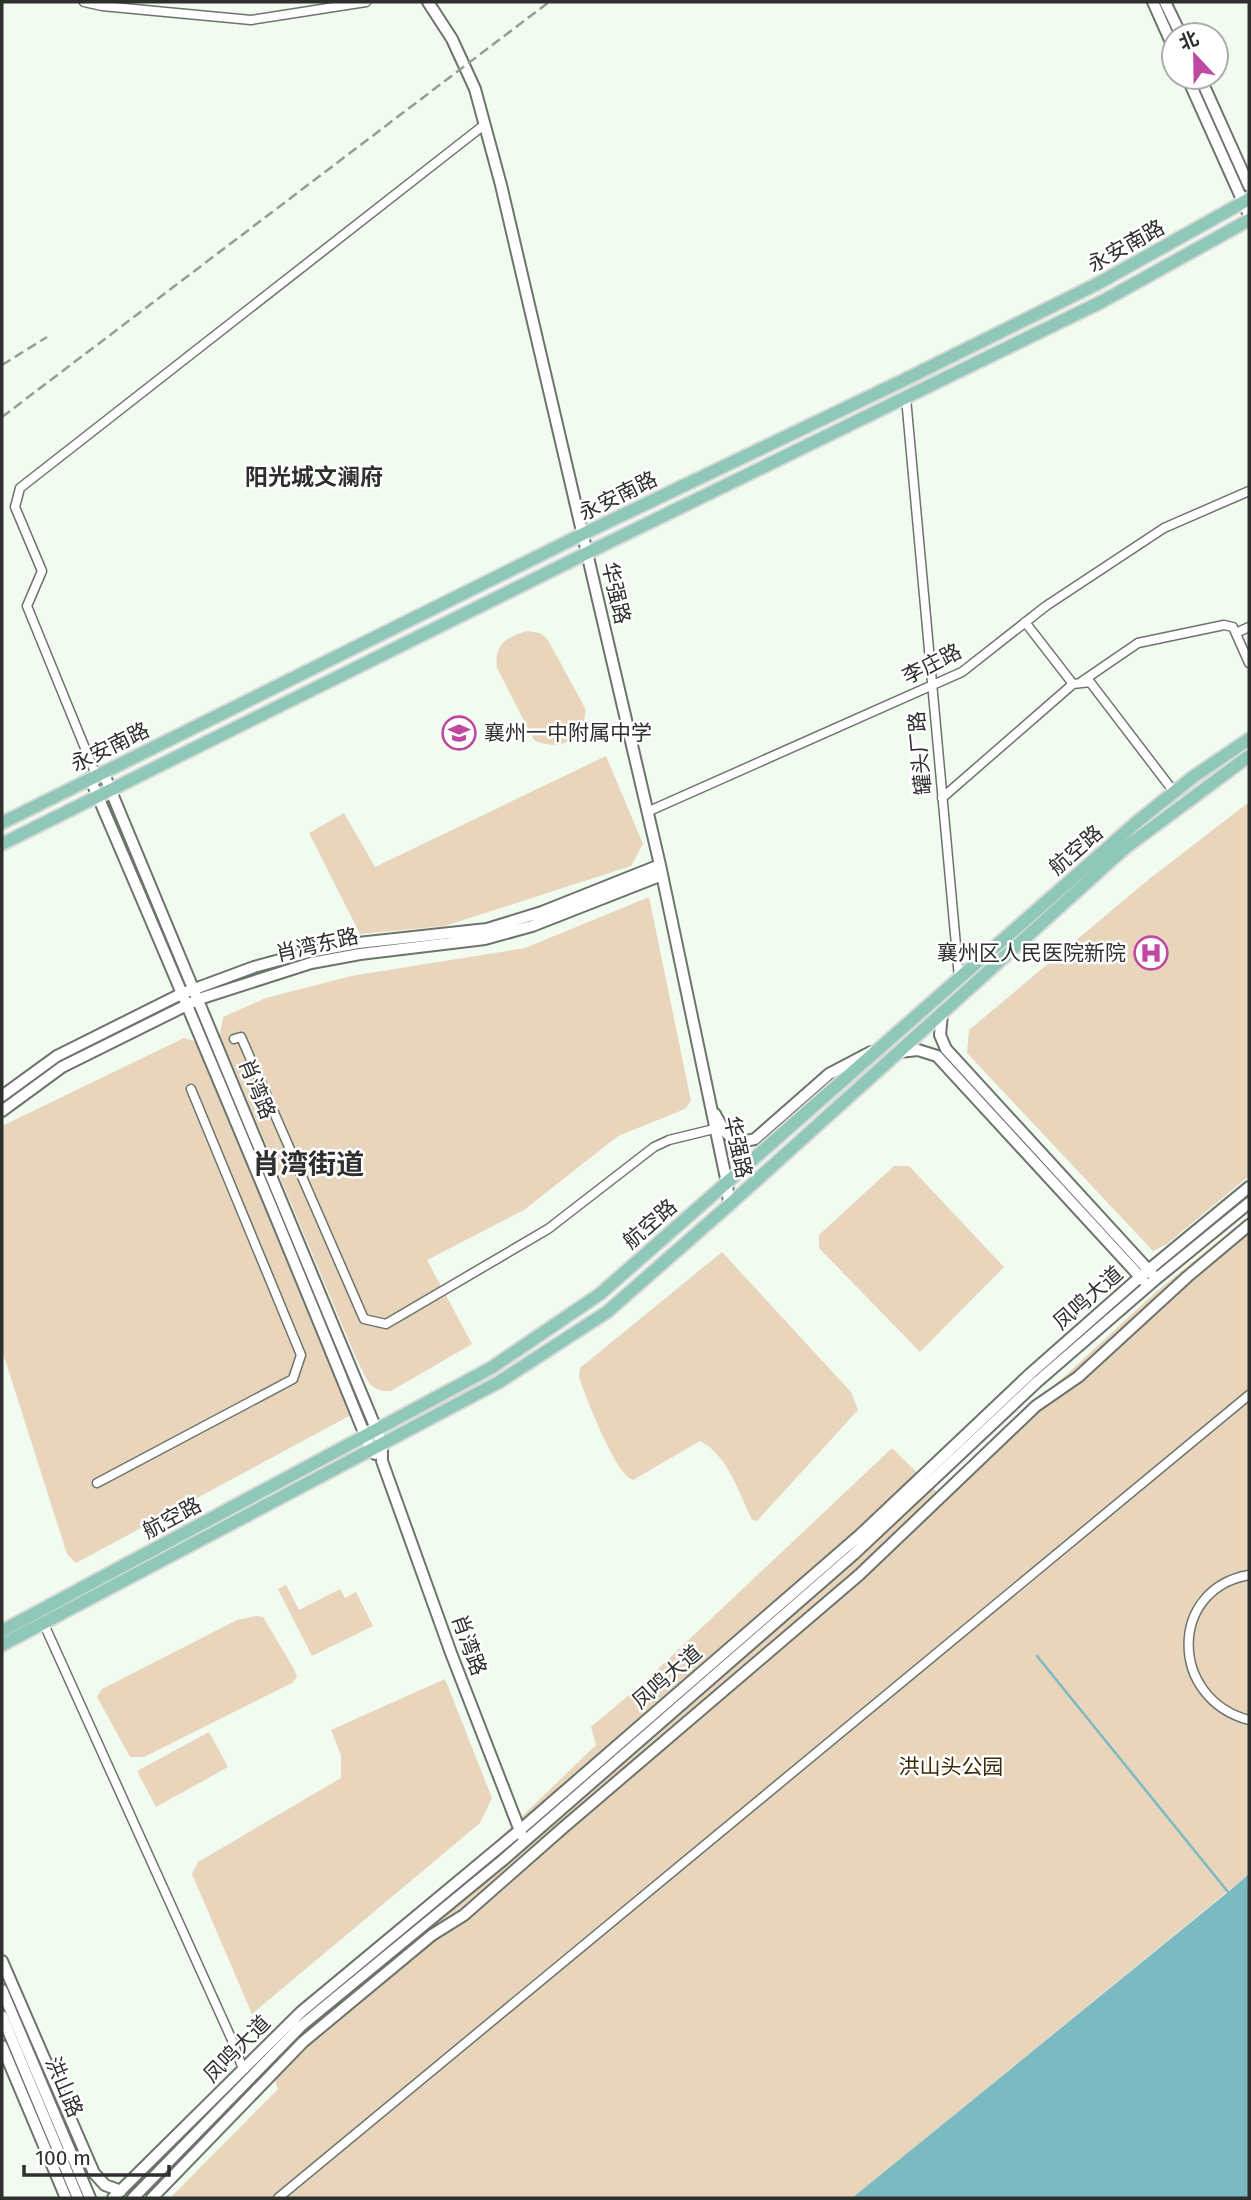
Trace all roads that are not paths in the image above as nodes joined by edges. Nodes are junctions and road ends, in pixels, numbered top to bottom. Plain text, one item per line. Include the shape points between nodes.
1 (85, 2) edge
2 (366, 2) edge
3 (428, 2) edge
4 (1153, 2) edge
5 (1166, 2) edge
6 (1161, 21) edge
7 (1175, 21) edge
8 (1194, 91) edge
9 (1206, 91) edge
10 (484, 124) junction
11 (1249, 186) edge
12 (1247, 206) edge
13 (1249, 220) edge
14 (906, 398) junction
15 (1249, 491) edge
16 (583, 534) junction
17 (587, 553) junction
18 (1026, 622) junction
19 (1249, 627) edge
20 (1236, 632) junction
21 (1249, 663) edge
22 (1076, 684) junction
23 (932, 685) junction
24 (1249, 739) edge
25 (1249, 756) edge
26 (96, 775) junction
27 (103, 792) junction
28 (1174, 792) junction
29 (942, 798) junction
30 (647, 812) junction
31 (2, 823) edge
32 (2, 844) edge
33 (661, 870) junction
34 (959, 978) junction
35 (197, 994) junction
36 (184, 999) junction
37 (942, 1014) junction
38 (234, 1039) dead end
39 (883, 1045) junction
40 (899, 1052) junction
41 (191, 1089) dead end
42 (2, 1096) edge
43 (708, 1102) junction
44 (2, 1111) edge
45 (714, 1129) junction
46 (727, 1183) junction
47 (1249, 1187) edge
48 (1249, 1203) edge
49 (729, 1205) junction
50 (1249, 1225) edge
51 (1148, 1278) junction
52 (1249, 1395) edge
53 (371, 1433) junction
54 (377, 1447) junction
55 (97, 1483) dead end
56 (1249, 1575) edge
57 (43, 1622) junction
58 (2, 1631) edge
59 (2, 1646) edge
60 (1249, 1720) edge
61 (522, 1836) junction
62 (2, 1961) edge
63 (2, 1990) edge
64 (2, 2016) edge
65 (2, 2046) edge
66 (243, 2069) junction
67 (117, 2195) edge
68 (66, 2198) edge
69 (78, 2198) edge
70 (90, 2198) edge
71 (133, 2198) edge
72 (152, 2198) edge
73 (278, 2198) edge

1 - 2 street via 251,20
3 - 10 street, 华强路 via 452,39 475,89
4 - 6 street
5 - 7 street
8 - 12 street
9 - 11 street
10 - 16 street, 华强路
10 - 26 street via 20,488 15,507 41,571 27,606
12 - 16 main road, 永安南路 via 904,380
13 - 14 main road, 永安南路 via 1103,301
14 - 17 main road, 永安南路
14 - 23 street, 罐头厂路
15 - 18 street, 李庄路 via 1164,528
16 - 17 street, 华强路
16 - 26 main road, 永安南路
17 - 27 main road, 永安南路
17 - 30 street, 华强路
18 - 22 street
18 - 23 street, 李庄路 via 961,672
19 - 20 street
20 - 21 street
20 - 22 street via 1224,625 1138,643
22 - 28 street via 1090,682
22 - 29 street
23 - 29 street, 罐头厂路
23 - 30 street, 李庄路
24 - 28 main road, 航空路
25 - 37 main road, 航空路 via 1125,848
26 - 27 street, 肖湾路
26 - 31 main road, 永安南路
27 - 32 main road, 永安南路
27 - 35 street, 肖湾路
27 - 36 street, 肖湾路
28 - 34 main road, 航空路
29 - 34 street, 罐头厂路
30 - 33 street, 华强路
33 - 35 street, 肖湾东路 via 532,926 485,939 311,963
33 - 43 street, 华强路
34 - 39 main road, 航空路
35 - 36 street, 肖湾东路
35 - 53 street, 肖湾路
36 - 42 street, 肖湾东路 via 57,1056
36 - 44 street, 肖湾东路 via 62,1067
36 - 53 street, 肖湾路
37 - 40 main road, 航空路
37 - 51 street via 940,1035 946,1049
38 - 45 street via 241,1037 364,1319 386,1324 548,1229 654,1147
39 - 43 street via 829,1074 755,1139 736,1141 725,1132
39 - 46 main road, 航空路
40 - 49 main road, 航空路
40 - 51 street via 918,1050 937,1056
41 - 55 street via 301,1354 293,1379
43 - 45 street, 华强路
45 - 46 street, 华强路
46 - 49 street, 华强路
46 - 53 main road, 航空路 via 589,1302 491,1368
47 - 51 street, 凤鸣大道
48 - 51 street, 凤鸣大道
49 - 54 main road, 航空路 via 607,1311 575,1333 499,1382
50 - 72 street via 1078,1377 1036,1406 897,1540 464,1915 432,1935 303,2042
51 - 61 street, 凤鸣大道 via 1030,1374 881,1522
52 - 73 street
53 - 54 street, 肖湾路
53 - 58 main road, 航空路
54 - 57 main road, 航空路
54 - 61 street, 肖湾路 via 450,1653
56 - 60 street via 1218,1588 1203,1603 1192,1621 1188,1646 1192,1672 1204,1694 1223,1711
57 - 59 main road, 航空路
57 - 66 street
61 - 66 street, 凤鸣大道 via 302,2011
61 - 71 street, 凤鸣大道 via 301,2026
62 - 67 street via 94,2174
63 - 70 street, 洪山路
64 - 69 street, 洪山路
65 - 68 street
66 - 67 street, 凤鸣大道

